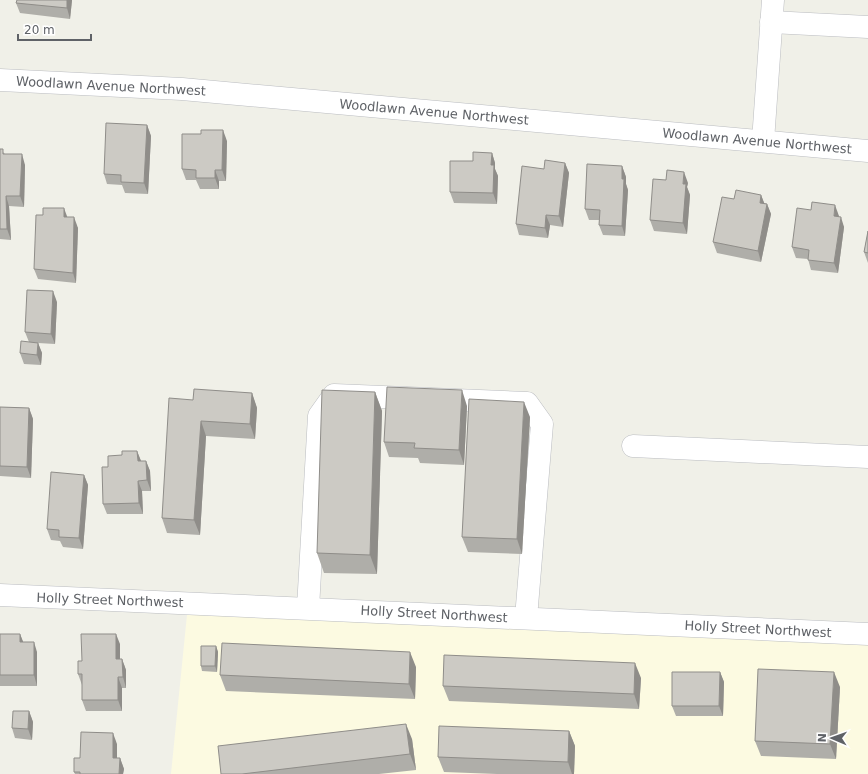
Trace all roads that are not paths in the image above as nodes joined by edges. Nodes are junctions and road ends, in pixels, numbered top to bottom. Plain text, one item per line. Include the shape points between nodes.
1 (773, 0) edge
2 (771, 22) junction
3 (868, 27) edge
4 (0, 80) edge
5 (763, 141) junction
6 (868, 151) edge
7 (634, 446) dead end
8 (868, 457) edge
9 (0, 595) edge
10 (308, 608) junction
11 (526, 618) junction
12 (868, 634) edge

1 - 2 street
2 - 3 street
2 - 5 street
4 - 5 street, Woodlawn Avenue Northwest via 182,89
5 - 6 street, Woodlawn Avenue Northwest
7 - 8 street
9 - 10 street, Holly Street Northwest
10 - 11 street, Holly Street Northwest
10 - 11 street via 319,416 334,395 527,403 542,424
11 - 12 street, Holly Street Northwest

